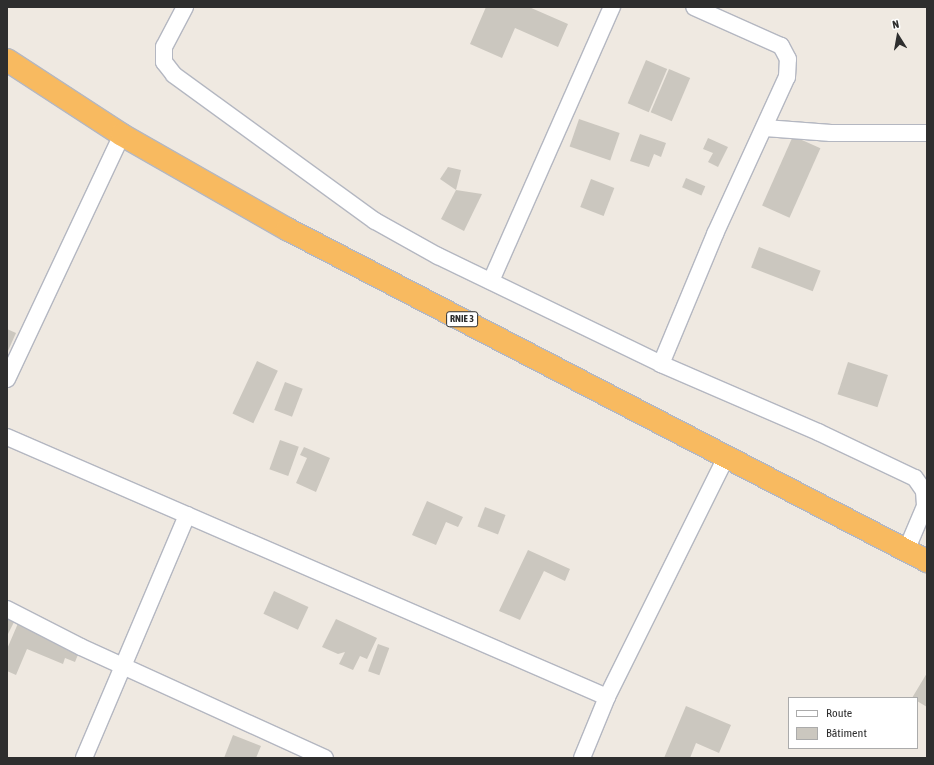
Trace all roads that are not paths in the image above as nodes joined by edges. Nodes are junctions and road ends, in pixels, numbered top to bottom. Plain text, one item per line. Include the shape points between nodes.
1 (185, 7) edge
2 (612, 7) edge
3 (694, 7) edge
4 (7, 60) edge
5 (765, 128) junction
6 (927, 133) edge
7 (122, 135) junction
8 (491, 281) junction
9 (661, 364) junction
10 (7, 379) edge
11 (7, 438) edge
12 (726, 455) junction
13 (187, 515) junction
14 (906, 551) junction
15 (927, 561) edge
16 (7, 609) edge
17 (122, 666) junction
18 (607, 697) junction
19 (84, 758) edge
20 (325, 758) edge
21 (582, 758) edge

1 - 8 street via 164,47 164,62 174,75 375,221 438,256
2 - 8 street
3 - 5 street via 781,46 788,59 788,77
4 - 7 highway, RNIE 3
5 - 6 street via 831,133
5 - 9 street via 715,234
7 - 10 street
7 - 12 highway, RNIE 3 via 287,229
8 - 9 street
9 - 14 street via 818,432 915,478 924,491 925,506
11 - 13 street
12 - 14 highway, RNIE 3
12 - 18 street
13 - 17 street
13 - 18 street
14 - 15 highway, RNIE 3
16 - 17 street
17 - 19 street
17 - 20 street
18 - 21 street

